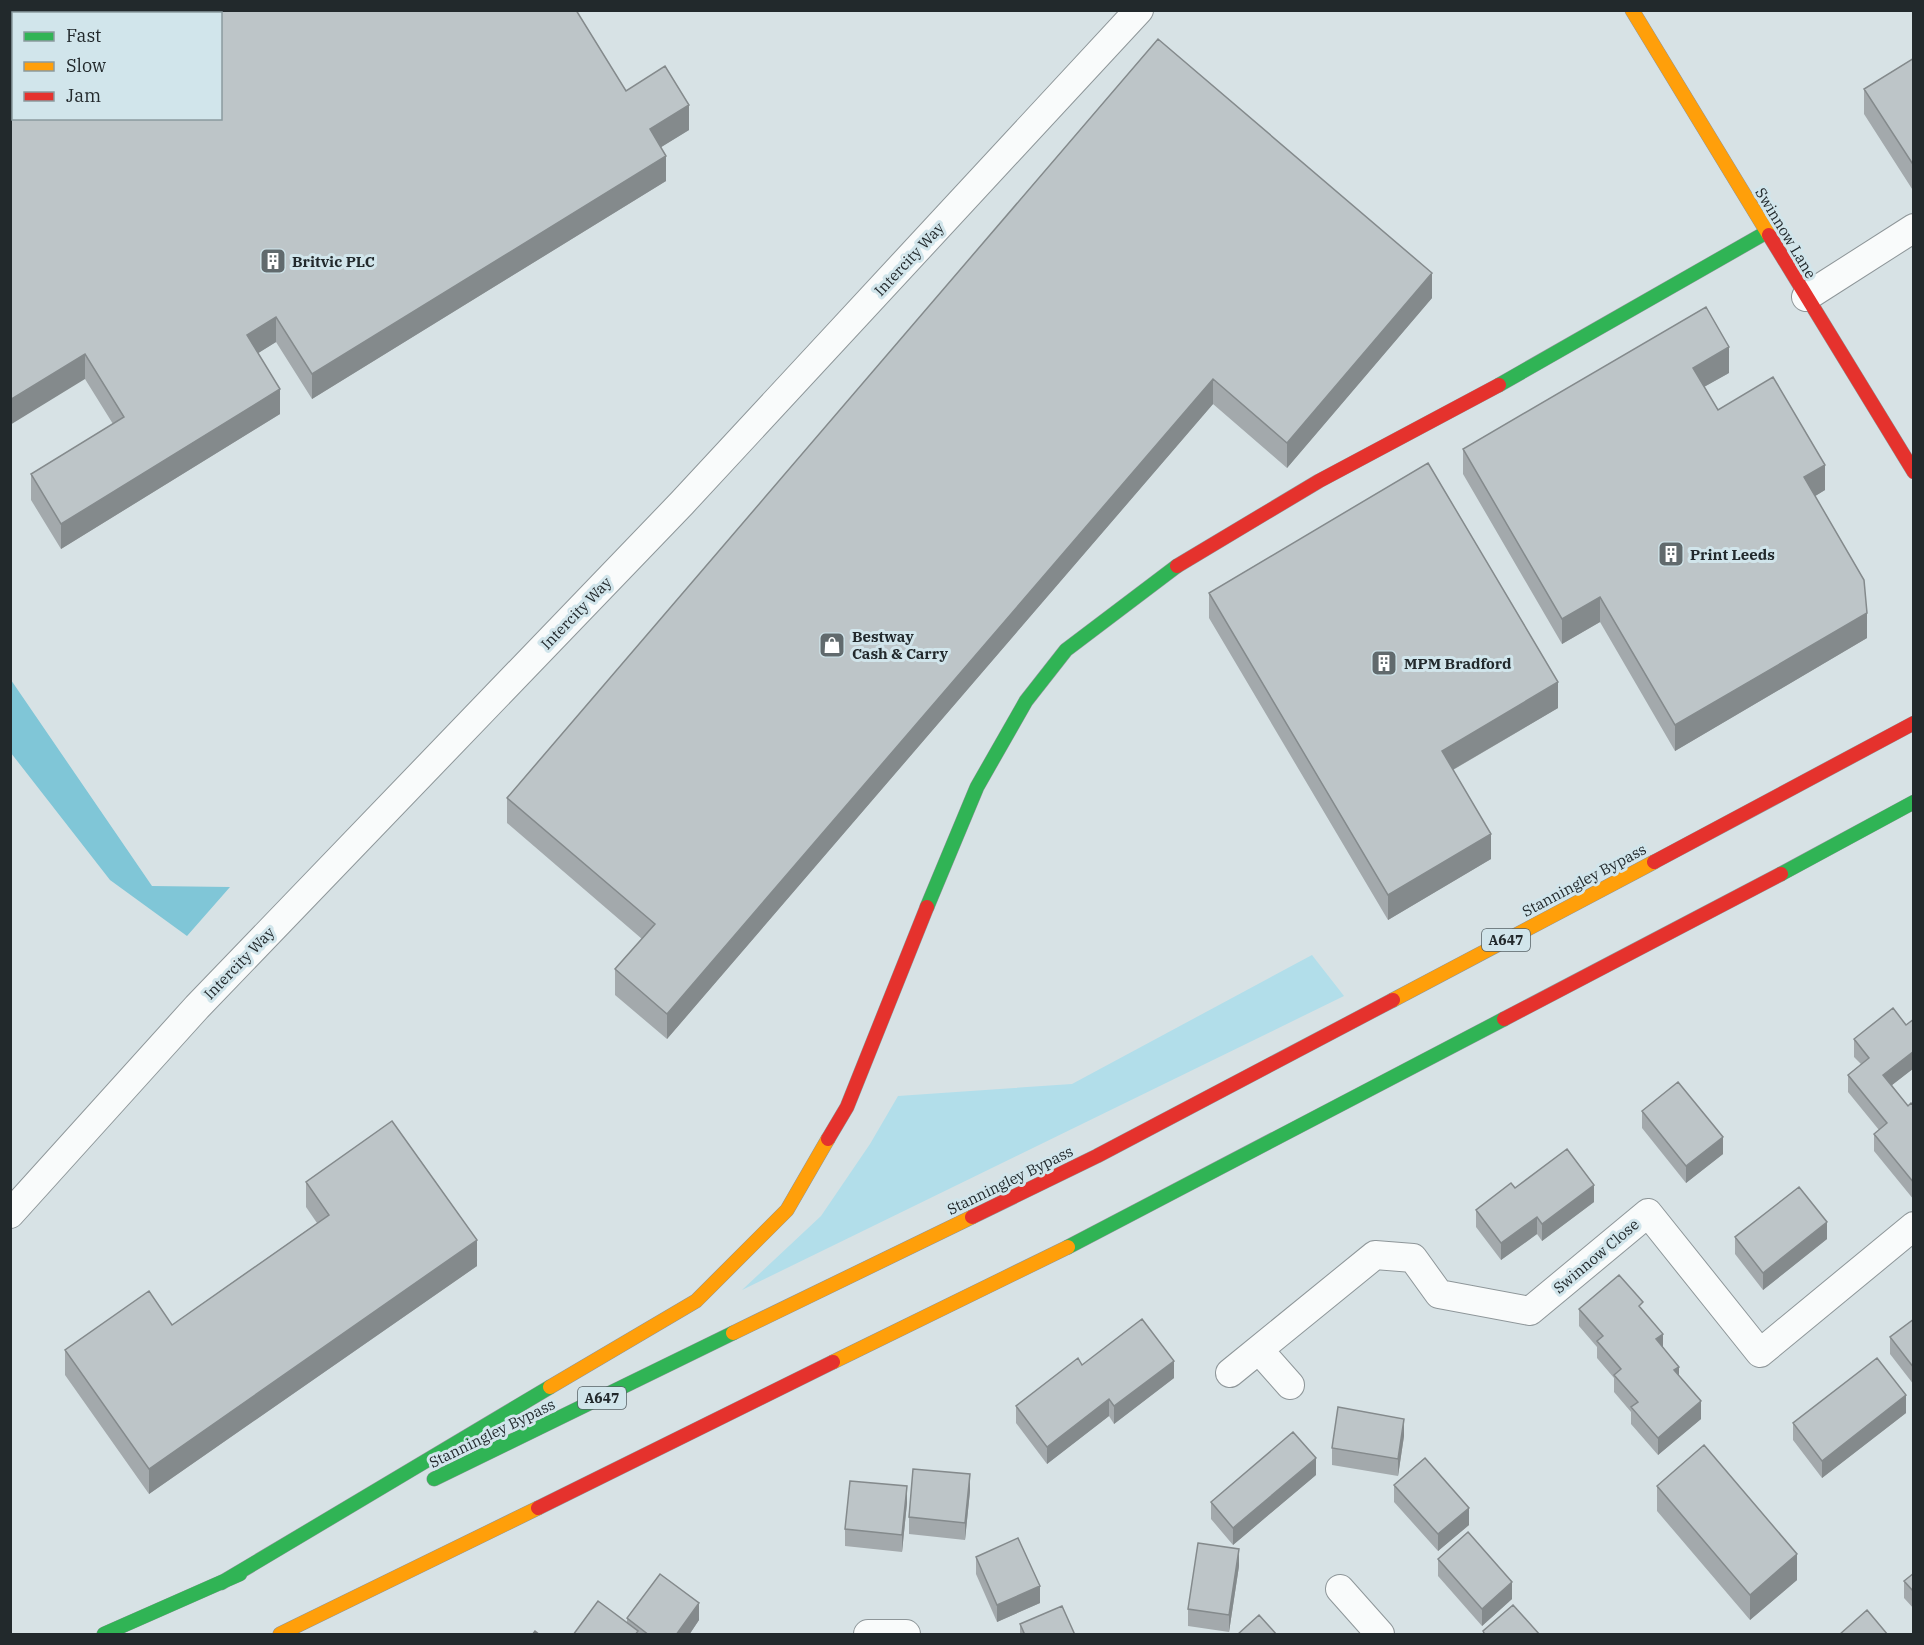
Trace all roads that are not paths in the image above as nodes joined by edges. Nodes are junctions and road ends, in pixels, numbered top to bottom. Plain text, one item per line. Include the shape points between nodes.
1 (1139, 10) edge
2 (1632, 10) edge
3 (1914, 228) edge
4 (1767, 232) junction
5 (1806, 297) junction
6 (1914, 472) edge
7 (1914, 723) edge
8 (1914, 802) edge
9 (10, 1214) edge
10 (1914, 1226) edge
11 (1259, 1350) junction
12 (1230, 1372) dead end
13 (1290, 1384) dead end
14 (424, 1484) dead end
15 (370, 1510) dead end
16 (221, 1583) junction
17 (1340, 1589) dead end
18 (104, 1635) edge
19 (280, 1635) edge
20 (868, 1635) edge
21 (906, 1635) edge
22 (1380, 1635) edge

1 - 9 street, Intercity Way via 682,503 196,1007
2 - 4 main road, Swinnow Lane
3 - 5 street
4 - 5 main road, Swinnow Lane
4 - 16 main road via 1509,380 1319,481 1169,571 1066,650 1026,701 977,787 847,1107 787,1210 696,1301
5 - 6 main road, Swinnow Lane
7 - 14 main road, Stanningley Bypass / A647 via 1097,1156
8 - 19 main road via 1117,1223
10 - 11 street, Swinnow Close via 1760,1353 1648,1213 1530,1311 1439,1294 1413,1258 1375,1255
11 - 12 street, Swinnow Close
11 - 13 street
15 - 16 main road
16 - 18 main road
17 - 22 street
20 - 21 street

